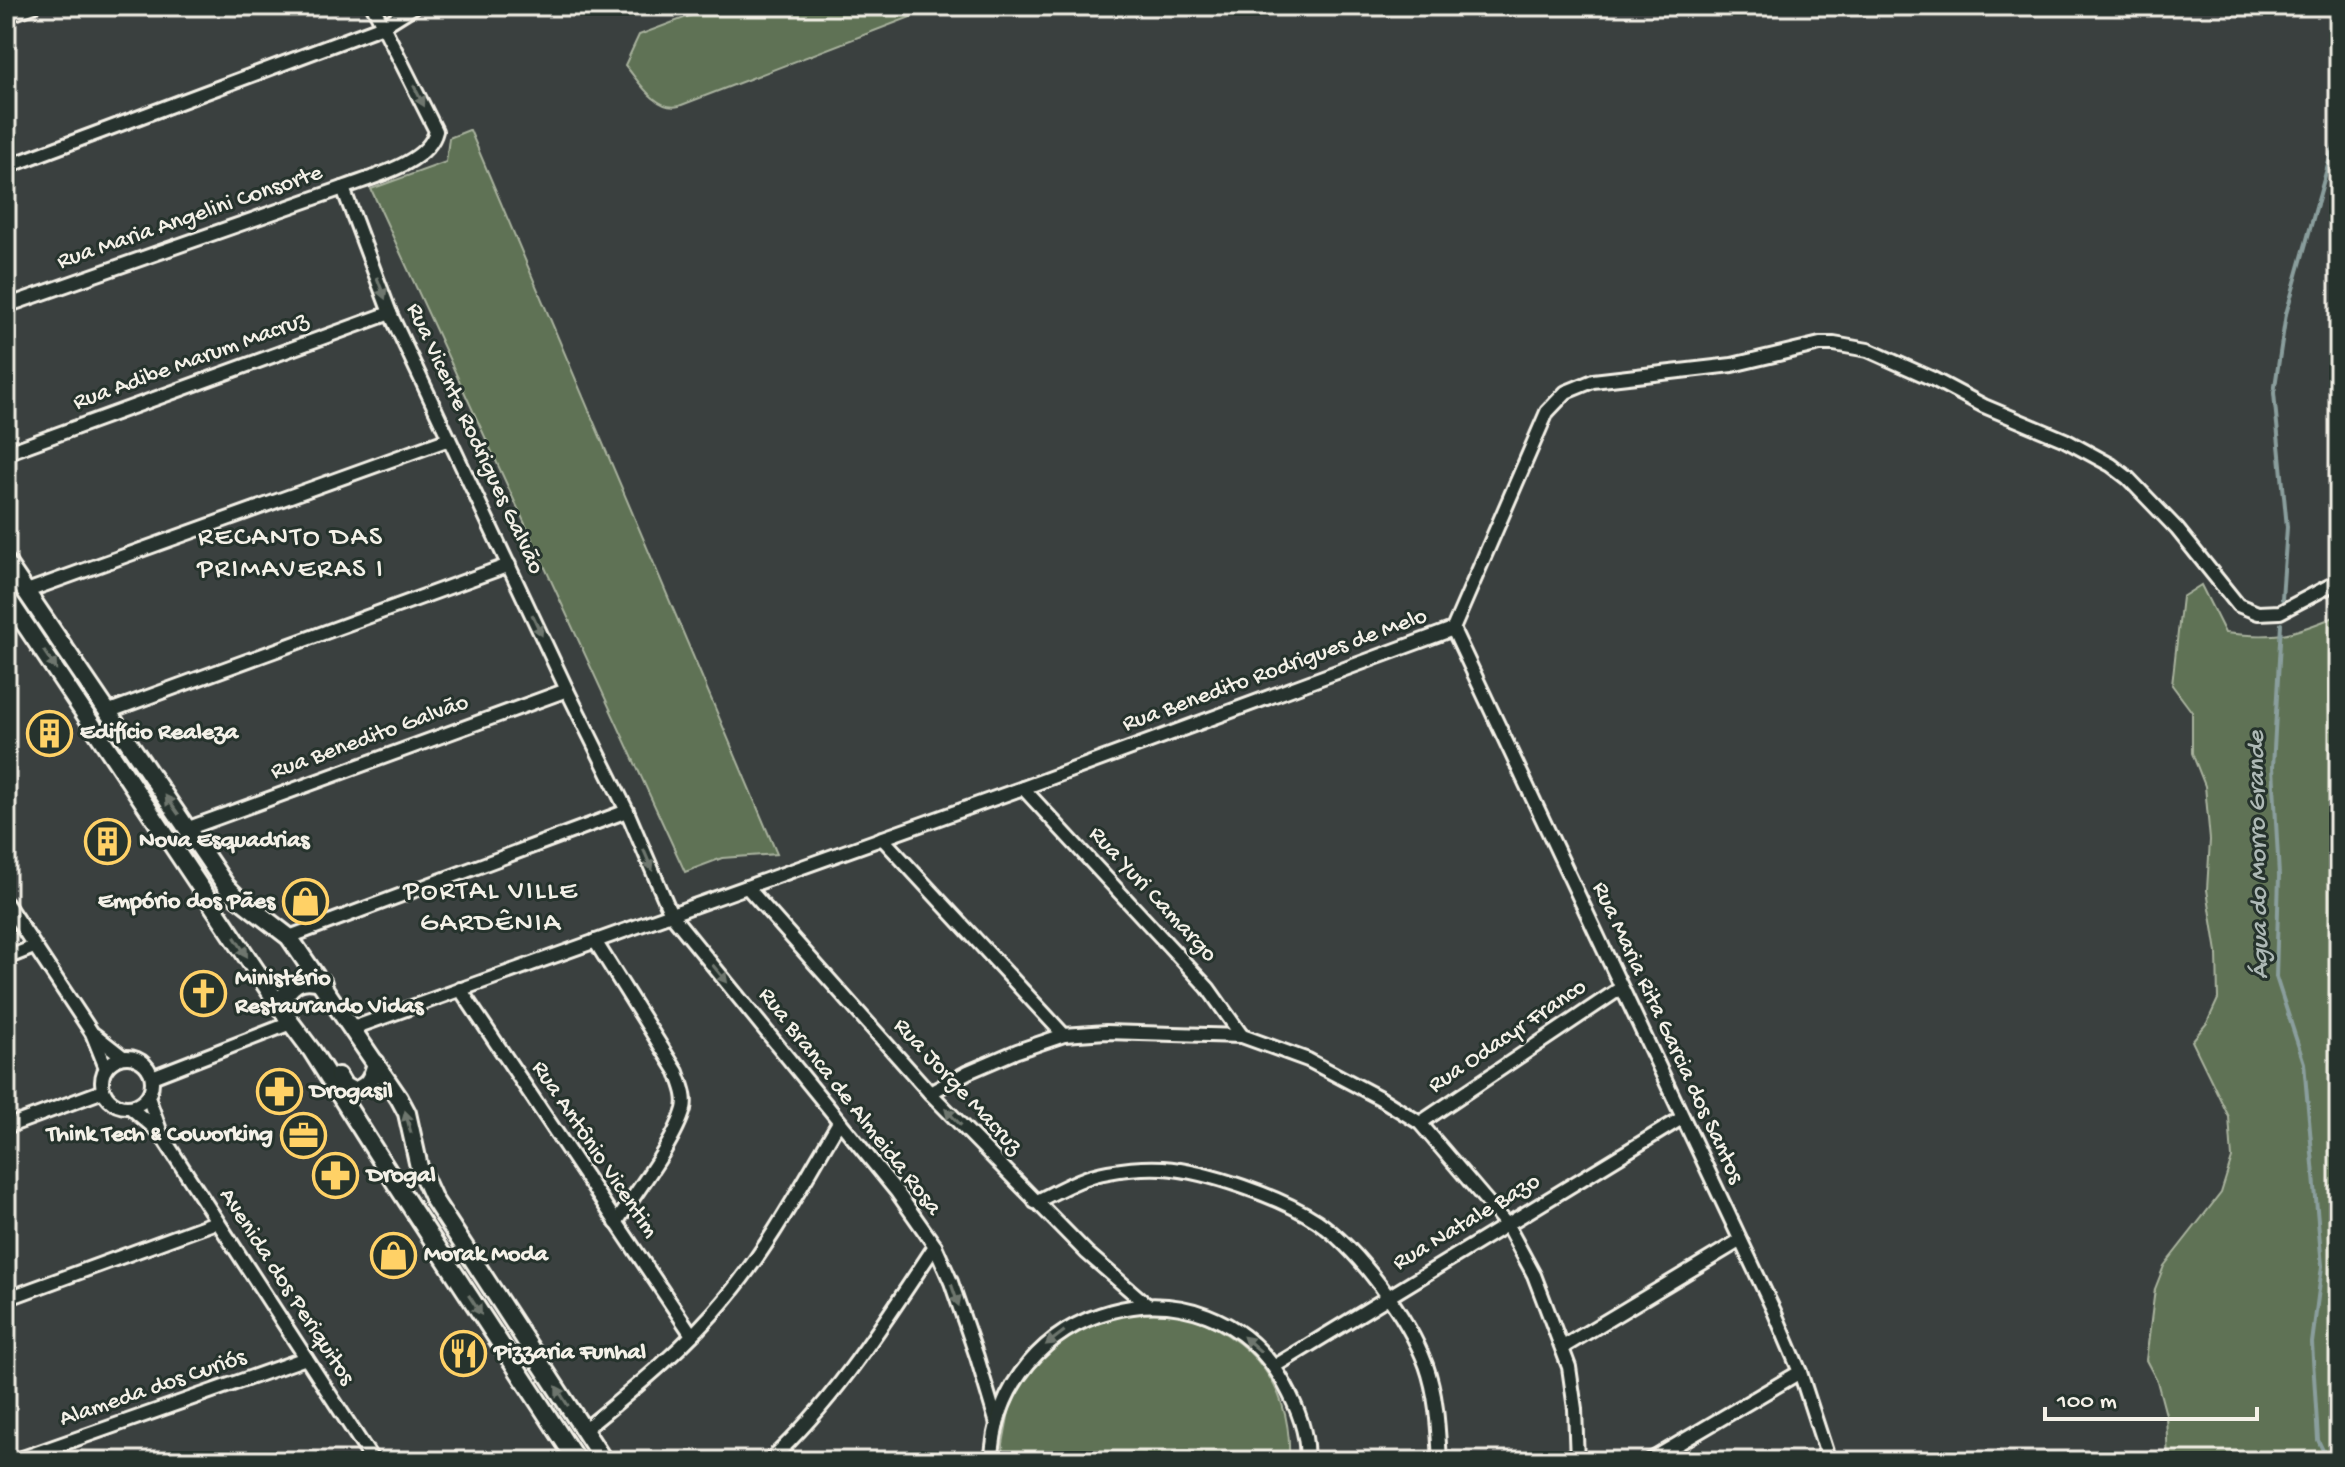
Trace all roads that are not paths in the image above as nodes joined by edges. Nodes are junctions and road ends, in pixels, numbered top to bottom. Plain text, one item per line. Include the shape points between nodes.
1 (34, 6) edge
2 (373, 6) edge
3 (415, 6) edge
4 (6, 16) edge
5 (383, 26) junction
6 (6, 167) edge
7 (343, 188) junction
8 (6, 306) edge
9 (390, 313) junction
10 (449, 439) junction
11 (6, 453) edge
12 (6, 562) edge
13 (509, 565) junction
14 (2339, 581) edge
15 (27, 591) junction
16 (6, 596) edge
17 (1453, 629) junction
18 (567, 690) junction
19 (107, 712) junction
20 (1023, 788) junction
21 (627, 811) junction
22 (189, 828) junction
23 (882, 838) junction
24 (747, 887) junction
25 (6, 903) edge
26 (671, 914) junction
27 (289, 937) junction
28 (595, 941) junction
29 (34, 947) junction
30 (6, 958) edge
31 (323, 983) junction
32 (1621, 988) junction
33 (460, 989) junction
34 (279, 1004) junction
35 (291, 1023) junction
36 (353, 1028) junction
37 (92, 1033) junction
38 (1064, 1035) junction
39 (1242, 1036) junction
40 (312, 1051) junction
41 (123, 1057) junction
42 (376, 1063) junction
43 (106, 1068) junction
44 (152, 1077) junction
45 (103, 1091) junction
46 (930, 1093) junction
47 (148, 1097) junction
48 (131, 1108) junction
49 (1682, 1118) junction
50 (839, 1122) junction
51 (1420, 1123) junction
52 (6, 1127) edge
53 (162, 1136) junction
54 (1035, 1202) junction
55 (216, 1222) junction
56 (616, 1223) junction
57 (1507, 1225) junction
58 (1739, 1241) junction
59 (935, 1246) junction
60 (1389, 1297) junction
61 (6, 1299) edge
62 (1147, 1305) junction
63 (692, 1335) junction
64 (1563, 1347) junction
65 (306, 1358) junction
66 (1275, 1366) junction
67 (1800, 1372) junction
68 (997, 1424) junction
69 (584, 1430) junction
70 (991, 1460) edge
71 (14, 1461) edge
72 (373, 1461) edge
73 (577, 1461) edge
74 (604, 1461) edge
75 (769, 1461) edge
76 (1306, 1461) edge
77 (1440, 1461) edge
78 (1577, 1461) edge
79 (1649, 1461) edge
80 (1829, 1461) edge

1 - 4 street
2 - 5 street
3 - 5 street
5 - 6 street
5 -> 7 street via 435,136 417,158
7 - 8 street, Rua Maria Angelini Consorte
7 -> 9 street, Rua Vicente Rodrigues Galvão
9 - 10 street, Rua Vicente Rodrigues Galvão
9 - 11 street, Rua Adibe Marum Macruz
10 - 13 street, Rua Vicente Rodrigues Galvão
10 - 15 street
12 - 15 main road
13 -> 18 street, Rua Vicente Rodrigues Galvão
13 - 19 street
14 - 17 street, Rua Benedito Rodrigues de Melo via 2280,612 2258,613 2238,605 2177,529 2111,465 1868,350 1820,344 1732,365 1593,381 1566,392 1539,427
15 - 19 main road
16 -> 34 main road
17 - 20 street, Rua Benedito Rodrigues de Melo
17 - 32 street, Rua Maria Rita Garcia dos Santos
18 - 21 street, Rua Vicente Rodrigues Galvão
18 - 22 street, Rua Benedito Galvão
22 -> 19 main road
20 - 23 street, Rua Benedito Rodrigues de Melo
20 - 39 street, Rua Yuri Camargo via 1208,988
21 -> 26 street, Rua Vicente Rodrigues Galvão
21 - 27 street
22 - 27 main road via 226,886
23 - 24 street, Rua Benedito Rodrigues de Melo
23 - 38 street
24 - 26 street, Rua Benedito Rodrigues de Melo
24 - 46 street, Rua Jorge Macruz
25 - 29 street
26 - 28 street, Rua Benedito Rodrigues de Melo
26 -> 50 street, Rua Branca de Almeida Rosa
27 - 31 main road
28 - 33 street, Rua Benedito Rodrigues de Melo
28 - 56 street via 677,1072 684,1092 684,1108 663,1150
29 - 30 street
29 - 37 street
31 - 34 main road via 301,980
31 - 36 main road
32 - 49 street, Rua Maria Rita Garcia dos Santos
32 - 51 street, Rua Odacyr Franco
33 - 36 street, Rua Benedito Rodrigues de Melo
33 - 56 street, Rua Antônio Vicentim
34 - 35 main road
35 - 40 main road
35 - 44 street
36 - 42 main road
37 - 41 street
37 - 43 street
38 - 39 street
38 - 46 street via 968,1072
39 - 51 street via 1308,1060
40 - 42 main road via 327,1058 353,1091 368,1084
40 -> 73 main road
41 - 43 street
41 - 44 street via 138,1059
69 -> 42 main road via 434,1200 419,1167 407,1113
43 - 45 street
44 - 47 street
45 - 48 street via 114,1105
45 - 52 street
54 -> 46 street, Rua Jorge Macruz
47 - 48 street
47 - 53 street
48 - 53 street
49 - 57 street, Rua Natale Bazo
49 - 58 street, Rua Maria Rita Garcia dos Santos
50 - 59 street, Rua Branca de Almeida Rosa
50 - 63 street via 728,1297
51 - 57 street
53 - 55 street, Avenida dos Periquitos
54 - 60 street via 1106,1172 1163,1168 1229,1182 1318,1222
54 - 62 street, Rua Jorge Macruz
55 - 61 street
55 - 65 street, Avenida dos Periquitos
56 - 63 street, Rua Antônio Vicentim
57 - 60 street, Rua Natale Bazo
57 - 64 street
58 - 64 street
58 - 67 street, Rua Maria Rita Garcia dos Santos
59 -> 68 street, Rua Branca de Almeida Rosa
59 - 75 street via 875,1337
60 - 66 street, Rua Natale Bazo
60 - 77 street via 1426,1366 1436,1403
66 -> 62 street via 1250,1340 1219,1320 1184,1308
62 -> 68 street, Rua Branca de Almeida Rosa via 1107,1311 1071,1326 1040,1350 1015,1380
63 - 69 street
64 - 78 street via 1575,1409
65 - 71 street, Alameda dos Curiós
65 - 72 street, Avenida dos Periquitos
66 - 76 street via 1298,1407
67 - 79 street
67 - 80 street, Rua Maria Rita Garcia dos Santos
68 - 70 street, Rua Branca de Almeida Rosa
69 - 74 main road

